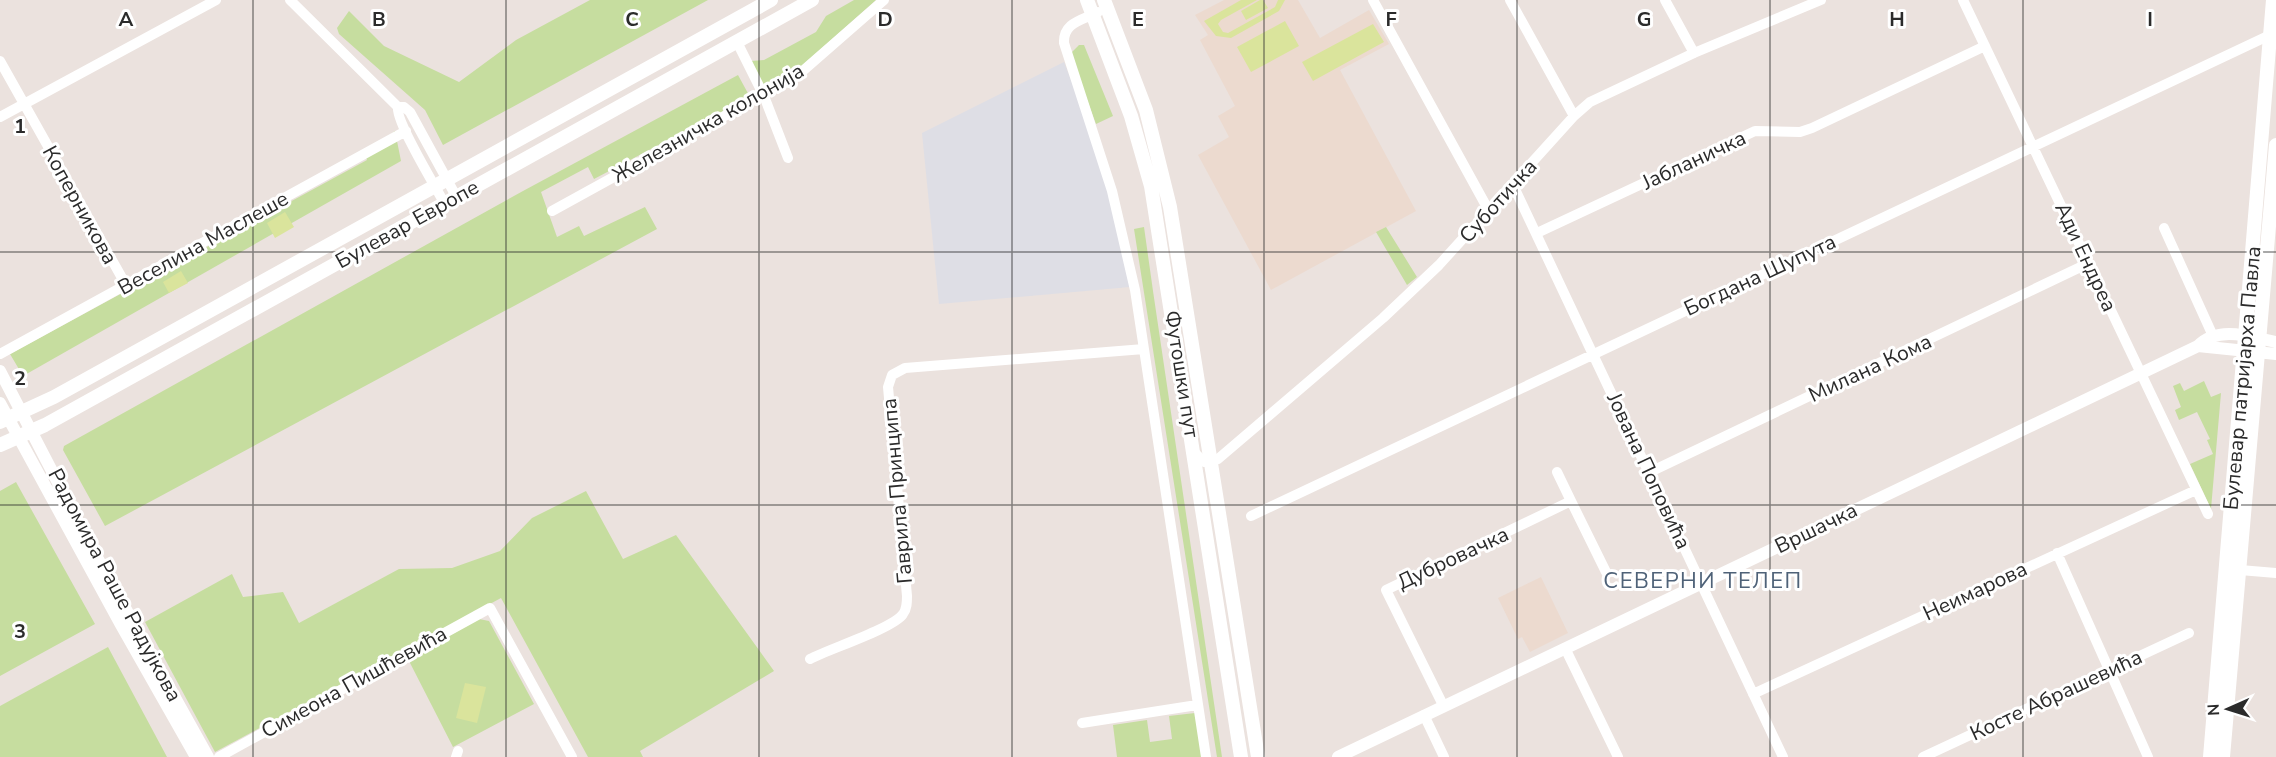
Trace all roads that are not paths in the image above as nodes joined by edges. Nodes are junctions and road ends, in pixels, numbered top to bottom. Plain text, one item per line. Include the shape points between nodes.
1 (216, 0) edge
2 (290, 0) edge
3 (771, 0) edge
4 (812, 0) edge
5 (884, 0) edge
6 (1087, 0) edge
7 (1373, 0) edge
8 (1510, 0) edge
9 (1665, 0) edge
10 (1821, 0) edge
11 (1963, 0) edge
12 (2273, 0) edge
13 (1105, 4) edge
14 (1801, 4) edge
15 (1092, 15) junction
16 (2271, 34) junction
17 (737, 42) junction
18 (1985, 46) junction
19 (1695, 53) junction
20 (0, 61) edge
21 (764, 96) junction
22 (23, 104) junction
23 (398, 107) junction
24 (1574, 116) junction
25 (0, 117) edge
26 (406, 131) junction
27 (2033, 145) junction
28 (2276, 145) edge
29 (788, 158) dead end
30 (441, 182) junction
31 (1513, 185) junction
32 (451, 201) junction
33 (552, 211) dead end
34 (1489, 211) junction
35 (2164, 228) dead end
36 (1537, 233) junction
37 (2089, 263) junction
38 (126, 285) junction
39 (2212, 336) junction
40 (2276, 342) edge
41 (2252, 344) junction
42 (2198, 346) junction
43 (1144, 349) junction
44 (0, 354) edge
45 (1594, 354) junction
46 (2276, 354) edge
47 (0, 371) edge
48 (2140, 374) junction
49 (0, 403) edge
50 (22, 412) junction
51 (4, 421) edge
52 (32, 431) junction
53 (18, 437) junction
54 (0, 445) edge
55 (1195, 453) junction
56 (1211, 462) junction
57 (1557, 472) dead end
58 (1650, 472) junction
59 (2196, 490) junction
60 (1571, 501) junction
61 (2208, 514) dead end
62 (1251, 516) dead end
63 (2057, 553) junction
64 (2240, 570) junction
65 (1606, 572) dead end
66 (2276, 573) edge
67 (1702, 583) junction
68 (2189, 633) dead end
69 (1565, 648) junction
70 (810, 659) dead end
71 (2109, 670) junction
72 (1753, 693) junction
73 (1197, 705) junction
74 (1443, 705) junction
75 (1424, 715) junction
76 (1082, 723) dead end
77 (196, 757) edge
78 (208, 757) edge
79 (219, 757) edge
80 (572, 757) edge
81 (1206, 757) edge
82 (1241, 757) edge
83 (1258, 757) edge
84 (1338, 757) edge
85 (1444, 757) edge
86 (1618, 757) edge
87 (1783, 757) edge
88 (1923, 757) edge
89 (2148, 757) edge
90 (2210, 757) edge
91 (2223, 757) edge

1 - 22 street
2 - 23 street
3 - 30 main road, Булевар Европе
4 - 17 main road, Булевар Европе
5 - 21 street, Железничка колонија via 797,76
6 - 15 main road, Футошки пут
7 - 34 street
8 - 24 street
9 - 19 street
10 - 14 street, Суботичка
11 - 18 street, Ади Ендреа
12 - 16 main road, Булевар патријарха Павла
13 - 15 street
13 - 56 main road, Футошки пут via 1146,110 1170,207
14 - 19 street, Суботичка
15 - 43 street via 1070,25 1064,33 1064,43 1114,201
15 - 55 main road, Футошки пут via 1131,116 1151,186
16 - 27 street, Богдана Шупута
16 - 41 main road, Булевар патријарха Павла
17 - 21 street
17 - 32 main road, Булевар Европе
18 - 27 street, Ади Ендреа
18 - 36 street, Јабланичка via 1812,128 1752,133
19 - 24 street, Суботичка via 1590,102
20 - 22 street, Коперникова
21 - 29 street
21 - 33 street, Железничка колонија
22 - 25 street
22 - 38 street, Коперникова
23 - 26 street
23 - 30 street via 410,112
24 - 31 street, Суботичка
26 - 30 street
26 - 38 street, Веселина Маслеше
27 - 37 street, Ади Ендреа
27 - 45 street, Богдана Шупута
28 - 41 main road, Булевар патријарха Павла
30 - 32 street
30 - 50 main road, Булевар Европе
31 - 34 street, Суботичка
31 - 36 street, Јована Поповића
32 - 52 main road, Булевар Европе
34 - 56 street, Суботичка via 1439,266 1383,318
35 - 39 street
36 - 45 street, Јована Поповића
37 - 48 street, Ади Ендреа
37 - 58 street, Милана Кома
38 - 44 street, Веселина Маслеше
39 - 41 street
39 - 42 street, Вршачка
40 - 41 street
41 - 42 street
41 - 46 street
41 - 64 main road, Булевар патријарха Павла
41 - 90 main road, Булевар патријарха Павла
42 - 48 street, Вршачка
43 - 70 street, Гаврила Принципа via 905,368 892,375 888,387 907,596 905,610 884,627
43 - 73 street
45 - 58 street, Јована Поповића
45 - 62 street, Богдана Шупута
47 - 50 street, Радомира Раше Радујкова
48 - 59 street, Ади Ендреа
48 - 67 street, Вршачка
49 - 51 street, Радомира Раше Радујкова
50 - 51 main road, Булевар Европе
50 - 52 street, Радомира Раше Радујкова
51 - 53 street, Радомира Раше Радујкова
52 - 53 main road, Булевар Европе
52 - 78 street, Радомира Раше Радујкова
53 - 54 main road, Булевар Европе
53 - 77 street, Радомира Раше Радујкова
55 - 56 street via 1199,460
55 - 82 main road, Футошки пут
56 - 83 main road, Футошки пут
57 - 60 street
58 - 67 street, Јована Поповића
59 - 61 street, Ади Ендреа
59 - 63 street, Неимарова
60 - 65 street
60 - 74 street, Дубровачка via 1386,590
63 - 71 street
63 - 72 street, Неимарова
64 - 66 street
64 - 91 main road, Булевар патријарха Павла
67 - 69 street, Вршачка
67 - 72 street, Јована Поповића
68 - 71 street, Косте Абрашевића
69 - 74 street, Вршачка
69 - 86 street
71 - 88 street, Косте Абрашевића
71 - 89 street
72 - 87 street, Јована Поповића
73 - 76 street
73 - 81 street
74 - 75 street, Вршачка
75 - 84 street, Вршачка
75 - 85 street
79 - 80 street, Симеона Пишћевића via 490,608

